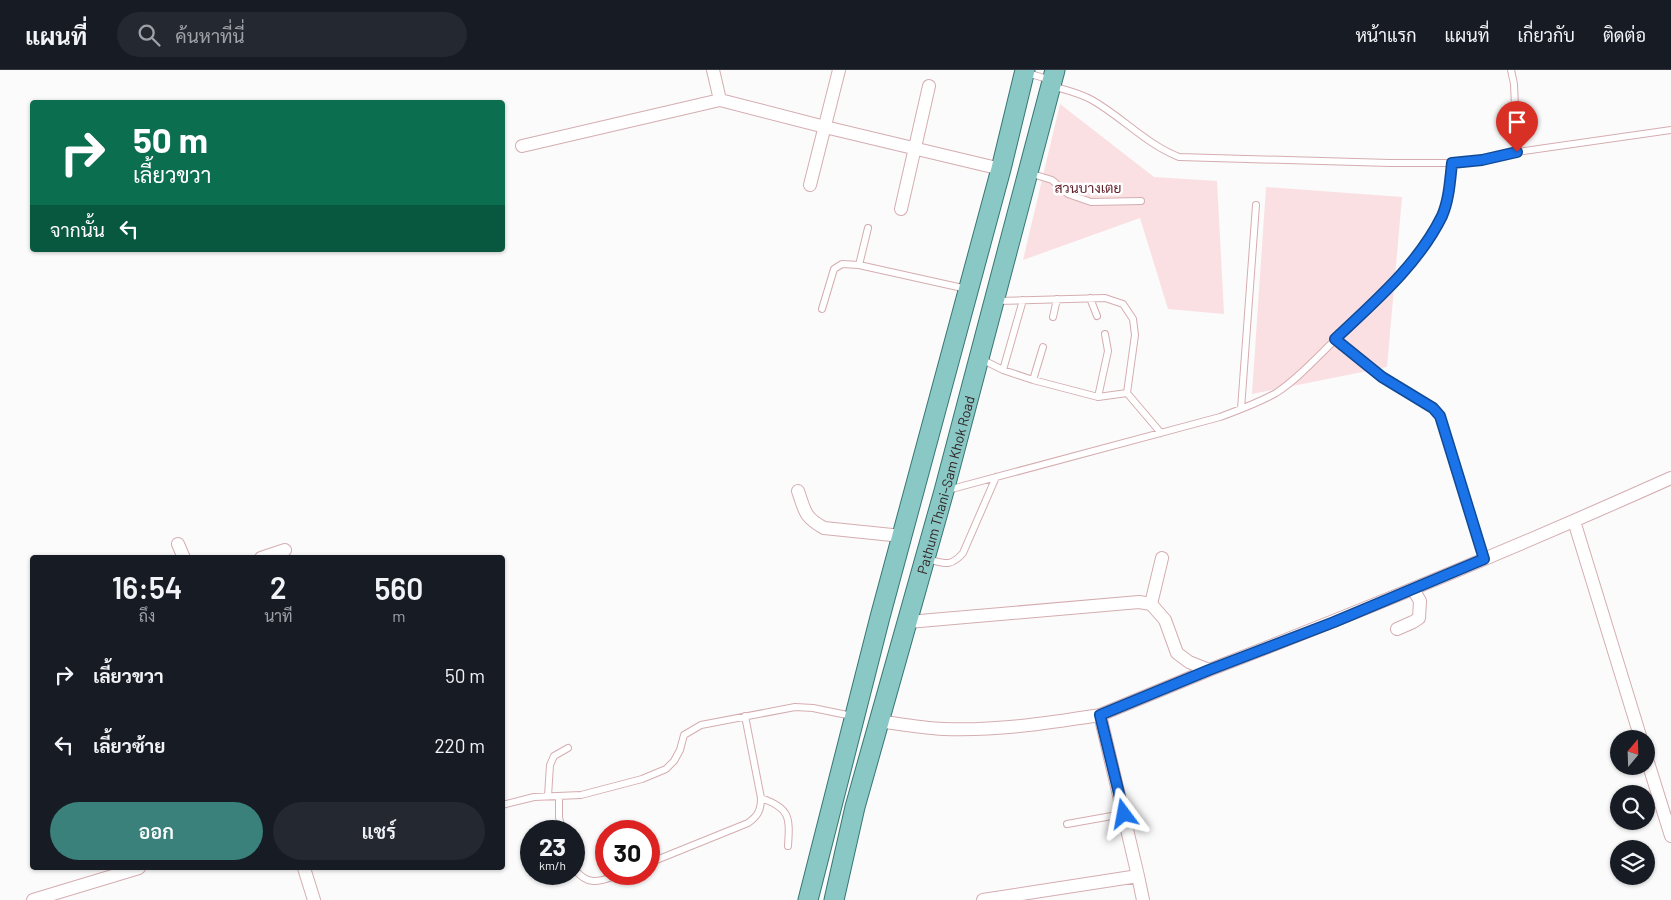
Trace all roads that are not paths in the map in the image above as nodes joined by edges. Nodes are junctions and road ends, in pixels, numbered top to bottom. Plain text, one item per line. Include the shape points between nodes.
1 (713, 70) edge
2 (839, 70) edge
3 (1511, 70) edge
4 (1022, 71) edge
5 (1053, 78) edge
6 (929, 86) dead end
7 (720, 100) junction
8 (825, 127) junction
9 (1671, 130) edge
10 (522, 146) dead end
11 (916, 148) junction
12 (1517, 152) junction
13 (1452, 163) junction
14 (1001, 168) junction
15 (1028, 172) junction
16 (810, 185) dead end
17 (1141, 201) dead end
18 (1256, 205) dead end
19 (901, 209) dead end
20 (868, 228) dead end
21 (859, 265) junction
22 (968, 289) junction
23 (1090, 298) junction
24 (1057, 299) junction
25 (1023, 300) junction
26 (994, 301) junction
27 (822, 309) dead end
28 (1097, 316) dead end
29 (1053, 317) dead end
30 (1105, 334) dead end
31 (1335, 339) junction
32 (1043, 346) dead end
33 (979, 358) junction
34 (1003, 370) junction
35 (1033, 380) junction
36 (1127, 393) junction
37 (1098, 397) junction
38 (1241, 409) junction
39 (1161, 433) junction
40 (996, 477) junction
41 (1671, 478) edge
42 (798, 491) dead end
43 (944, 491) junction
44 (1574, 522) junction
45 (902, 536) junction
46 (178, 544) dead end
47 (285, 550) dead end
48 (183, 555) edge
49 (271, 555) edge
50 (1162, 558) dead end
51 (926, 559) junction
52 (1484, 559) junction
53 (1413, 589) junction
54 (1151, 604) junction
55 (908, 622) junction
56 (1398, 629) dead end
57 (1209, 670) junction
58 (1100, 715) junction
59 (745, 716) junction
60 (854, 716) junction
61 (879, 722) junction
62 (1638, 730) edge
63 (568, 748) dead end
64 (1652, 775) edge
65 (548, 796) junction
66 (558, 796) junction
67 (761, 798) junction
68 (505, 804) edge
69 (1124, 814) junction
70 (560, 820) edge
71 (1068, 824) dead end
72 (1671, 836) edge
73 (788, 846) dead end
74 (660, 859) edge
75 (133, 870) edge
76 (305, 870) edge
77 (1138, 876) junction
78 (33, 900) edge
79 (314, 900) edge
80 (808, 900) edge
81 (834, 900) edge
82 (983, 900) edge
83 (1143, 900) edge

1 - 7 street
2 - 8 street
3 - 12 lane
4 - 5 lane
4 - 14 main road, Pathum Thani–Sam Khok Road
5 - 13 lane via 1094,101 1162,150 1179,157
5 - 15 main road, Pathum Thani–Sam Khok Road
6 - 11 street
7 - 8 street
7 - 10 street
8 - 11 street
8 - 16 street
9 - 12 lane
11 - 14 street
11 - 19 street
12 - 13 lane
13 - 31 lane via 1448,198 1423,247 1406,270
14 - 22 main road, Pathum Thani–Sam Khok Road
15 - 17 lane via 1052,180 1068,194 1091,202
15 - 26 main road, Pathum Thani–Sam Khok Road
18 - 38 lane
20 - 21 lane
21 - 22 lane
21 - 27 lane via 842,264 834,269
22 - 45 main road, Pathum Thani–Sam Khok Road
23 - 24 lane
23 - 28 lane
23 - 36 lane via 1105,298 1123,304 1133,319 1135,335
24 - 25 lane
24 - 29 lane
25 - 26 lane
25 - 34 lane
26 - 33 main road, Pathum Thani–Sam Khok Road
30 - 37 lane via 1108,351
31 - 38 lane via 1276,392
31 - 52 lane via 1382,377 1433,408 1440,416
32 - 35 lane
33 - 34 lane
33 - 43 main road, Pathum Thani–Sam Khok Road
34 - 35 lane
35 - 37 lane
36 - 37 lane
36 - 39 lane
38 - 39 lane
39 - 40 lane
40 - 43 lane
40 - 51 lane via 963,553 949,564
41 - 44 street
42 - 45 street via 806,515 824,528
43 - 51 main road, Pathum Thani–Sam Khok Road
44 - 52 street
44 - 62 street
45 - 60 main road, Pathum Thani–Sam Khok Road
46 - 48 street
47 - 49 street
50 - 54 street
51 - 55 main road, Pathum Thani–Sam Khok Road
52 - 53 street
53 - 56 street via 1420,601 1419,618
53 - 57 street
54 - 55 street via 1139,602
54 - 57 street via 1165,620 1177,653
55 - 61 main road, Pathum Thani–Sam Khok Road
57 - 58 street
58 - 61 street via 1033,726 980,730
58 - 69 street
59 - 60 lane via 795,707
59 - 66 lane via 691,729 684,735 680,750 666,769 581,796
59 - 67 lane
60 - 80 main road, Pathum Thani–Sam Khok Road
61 - 81 main road, Pathum Thani–Sam Khok Road
63 - 65 lane via 554,756 550,765
64 - 72 street
65 - 66 lane
65 - 68 lane
66 - 70 lane
67 - 73 lane via 774,802 788,818
67 - 74 lane via 761,809 748,823
69 - 71 lane
69 - 77 street
75 - 78 street
76 - 79 street
77 - 82 street
77 - 83 street

